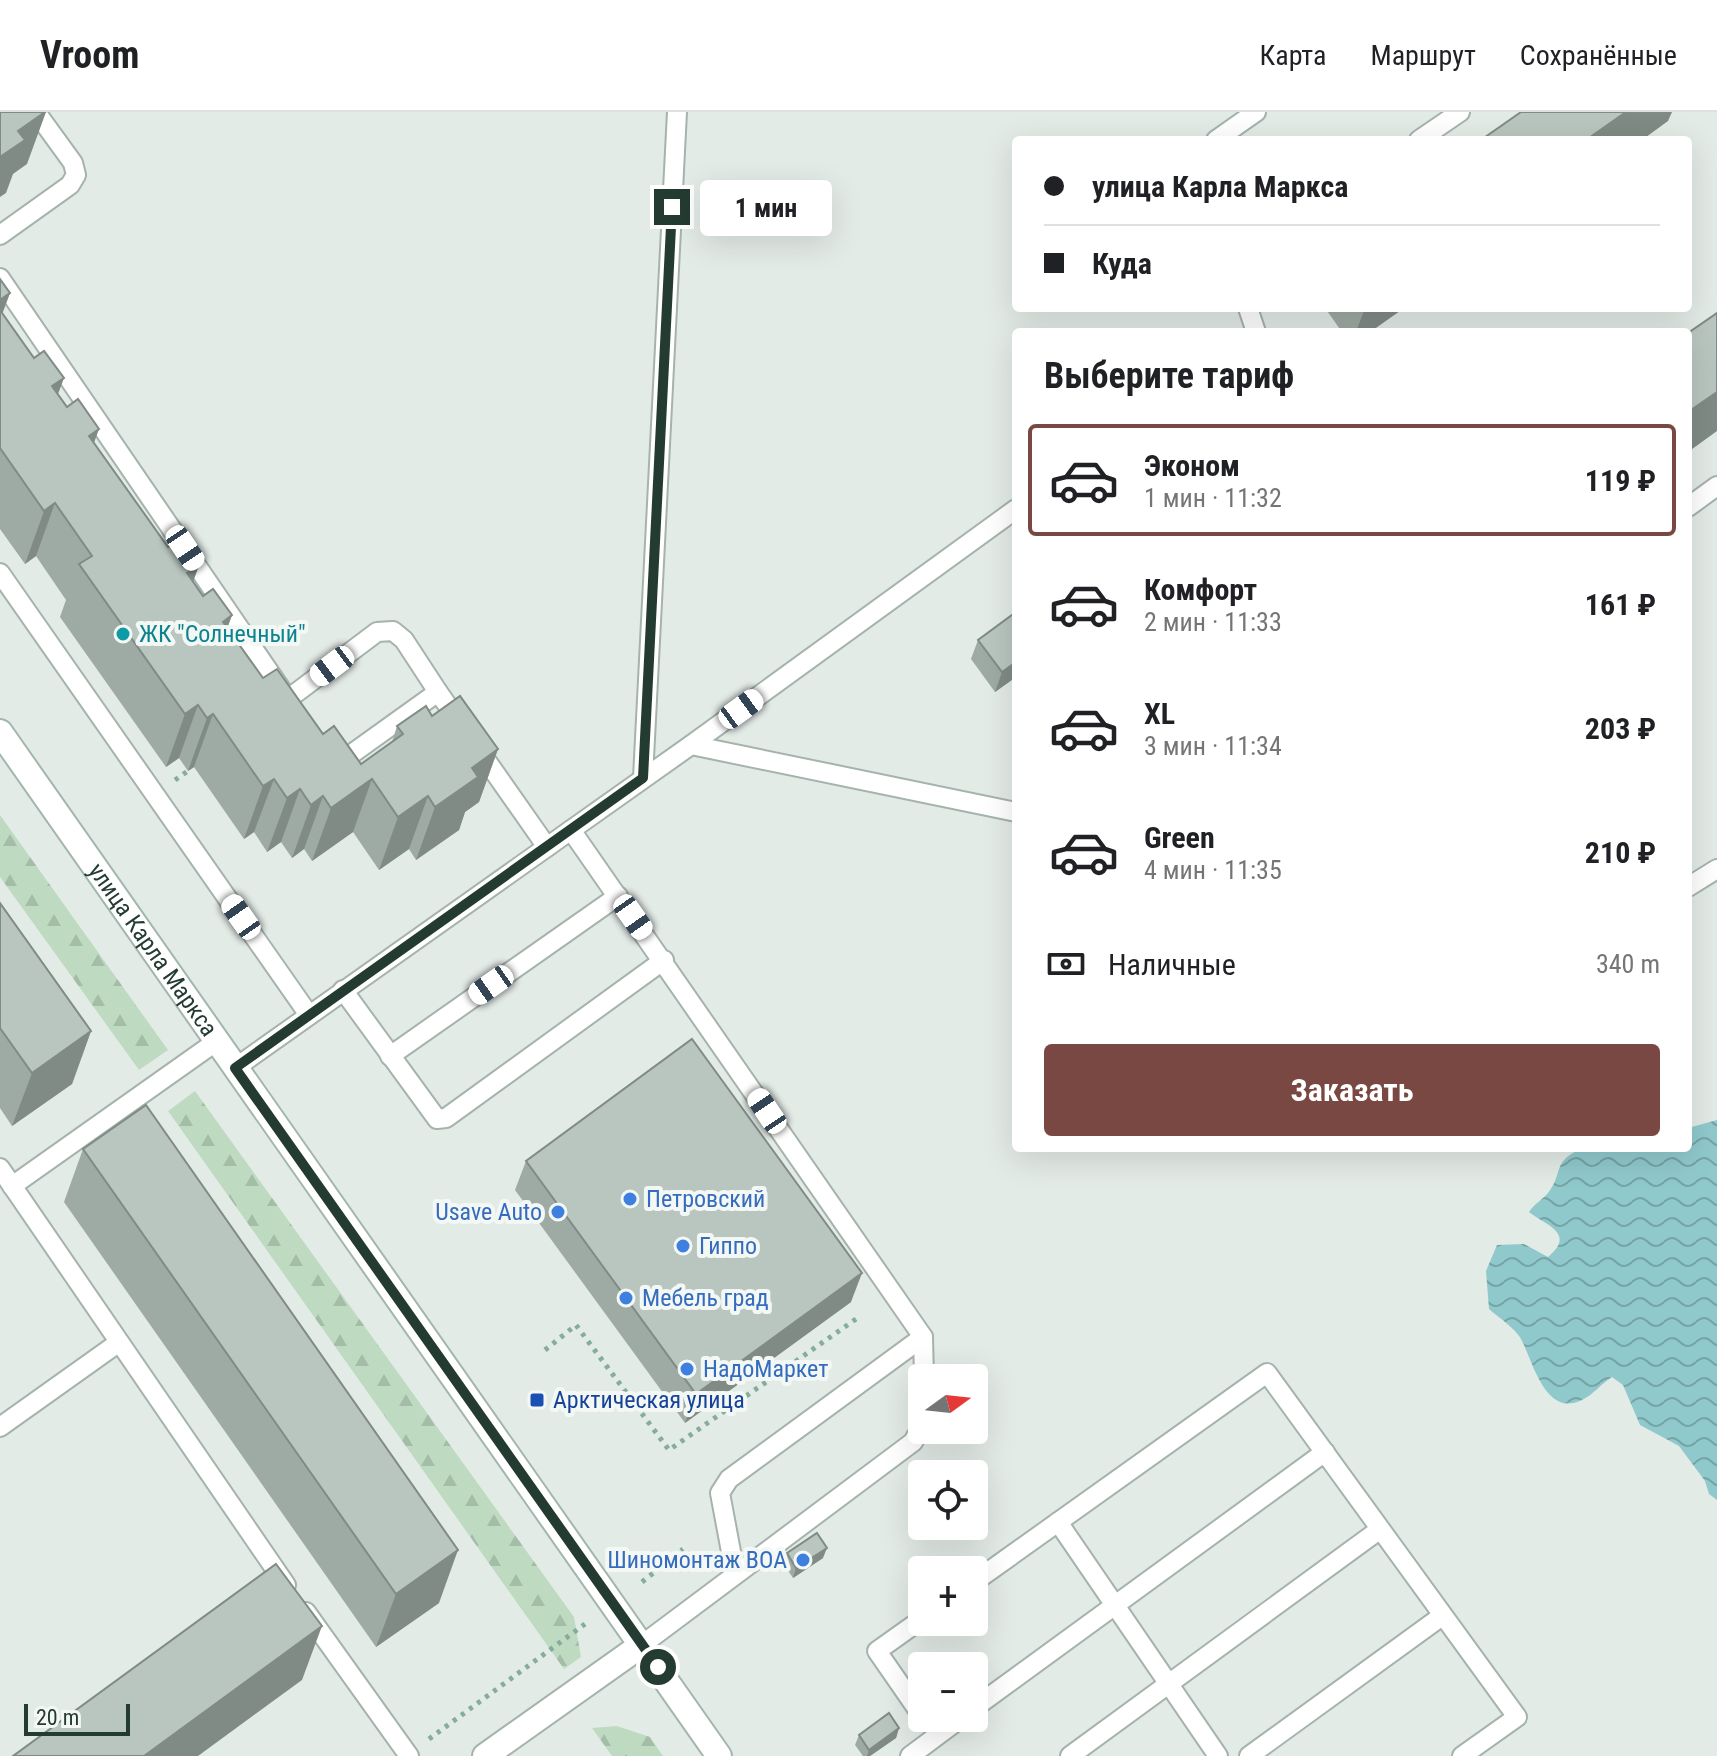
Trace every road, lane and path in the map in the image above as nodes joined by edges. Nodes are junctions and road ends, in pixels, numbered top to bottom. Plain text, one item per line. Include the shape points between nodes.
1 (36, 112) edge
2 (677, 112) edge
3 (1256, 112) edge
4 (1460, 112) edge
5 (1222, 136) edge
6 (1425, 136) edge
7 (0, 235) edge
8 (0, 278) edge
9 (1717, 486) edge
10 (1692, 504) edge
11 (1012, 512) edge
12 (0, 573) edge
13 (438, 692) junction
14 (0, 732) edge
15 (319, 743) edge
16 (691, 745) junction
17 (643, 778) junction
18 (1012, 811) edge
19 (571, 830) junction
20 (547, 847) junction
21 (1717, 869) edge
22 (1692, 885) edge
23 (618, 896) junction
24 (664, 960) junction
25 (343, 990) junction
26 (309, 1015) junction
27 (217, 1041) junction
28 (390, 1056) junction
29 (235, 1068) junction
30 (0, 1168) edge
31 (12, 1186) junction
32 (856, 1319) dead end
33 (923, 1337) junction
34 (118, 1343) junction
35 (545, 1350) dead end
36 (924, 1364) edge
37 (0, 1427) edge
38 (910, 1444) edge
39 (1325, 1452) junction
40 (1058, 1522) junction
41 (1379, 1530) junction
42 (683, 1549) dead end
43 (988, 1572) edge
44 (735, 1573) junction
45 (642, 1582) dead end
46 (1113, 1606) junction
47 (1442, 1616) junction
48 (585, 1624) dead end
49 (908, 1629) edge
50 (643, 1644) junction
51 (1167, 1683) junction
52 (908, 1695) edge
53 (988, 1698) edge
54 (933, 1732) edge
55 (942, 1732) edge
56 (936, 1736) junction
57 (915, 1754) edge
58 (409, 1755) edge
59 (485, 1756) edge
60 (719, 1756) edge
61 (1070, 1756) edge
62 (1218, 1756) edge
63 (1249, 1756) edge
64 (1462, 1756) edge

1 - 7 lane via 76,175 70,185
2 - 17 lane
3 - 5 lane
4 - 6 lane
8 - 13 lane via 292,705 377,632 393,631 404,640
9 - 10 lane
11 - 16 lane
12 - 26 lane
13 - 15 lane via 346,758 336,760
13 - 20 lane
14 - 27 street, улица Карла Маркса
16 - 17 lane
16 - 18 lane
17 - 19 lane
19 - 20 lane
19 - 23 lane
20 - 25 lane
21 - 22 lane
23 - 24 lane
23 - 28 lane
24 - 28 lane via 446,1118 432,1114
24 - 33 lane
25 - 26 lane
25 - 28 lane
26 - 29 lane
27 - 29 street, улица Карла Маркса
27 - 31 lane
29 - 50 street, улица Карла Маркса
30 - 31 lane
31 - 34 lane
32 - 35 path via 669,1450 576,1325
33 - 36 lane
33 - 44 lane via 729,1479 720,1493
34 - 37 lane
34 - 58 lane via 273,1581
38 - 44 lane
39 - 40 lane via 1267,1373
39 - 41 lane
39 - 46 lane
40 - 43 lane
40 - 46 lane
41 - 47 lane
41 - 51 lane
42 - 45 path
44 - 50 lane
46 - 51 lane
46 - 53 lane
47 - 63 lane
47 - 64 lane via 1517,1717
48 - 58 path
49 - 52 lane via 877,1651
50 - 59 street
50 - 60 street, улица Карла Маркса
51 - 61 lane
51 - 62 lane
54 - 56 lane
55 - 56 lane
56 - 57 lane

